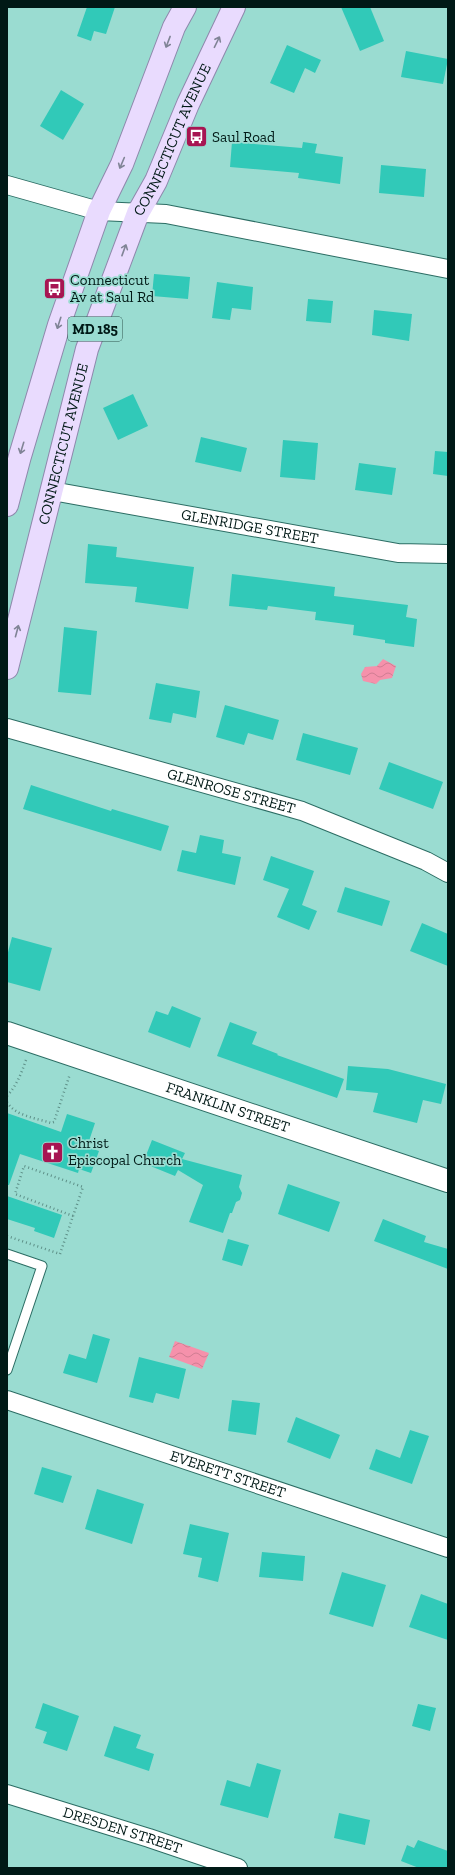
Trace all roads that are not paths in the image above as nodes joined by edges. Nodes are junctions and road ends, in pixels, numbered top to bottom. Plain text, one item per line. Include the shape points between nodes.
1 (185, 7) edge
2 (234, 7) edge
3 (7, 185) edge
4 (99, 210) junction
5 (138, 213) junction
6 (448, 269) edge
7 (52, 491) junction
8 (7, 505) edge
9 (448, 554) edge
10 (7, 668) edge
11 (7, 728) edge
12 (448, 873) edge
13 (7, 1032) edge
14 (448, 1181) edge
15 (7, 1254) edge
16 (7, 1370) edge
17 (7, 1400) edge
18 (448, 1548) edge
19 (7, 1794) edge
20 (238, 1868) edge

1 -> 4 main road, MD 185 via 174,27 122,164
5 -> 2 main road, CONNECTICUT AVENUE / MD 185 via 156,182 188,104
3 - 4 street
4 - 5 street
4 -> 8 main road, MD 185 via 58,325
5 - 6 street via 166,214
7 -> 5 main road, CONNECTICUT AVENUE / MD 185 via 87,349
7 - 9 street, GLENRIDGE STREET via 398,553
10 -> 7 main road, CONNECTICUT AVENUE / MD 185
11 - 12 street, GLENROSE STREET via 302,811 426,861
13 - 14 street, FRANKLIN STREET
15 - 16 lane via 42,1266
17 - 18 street, EVERETT STREET
19 - 20 street, DRESDEN STREET

